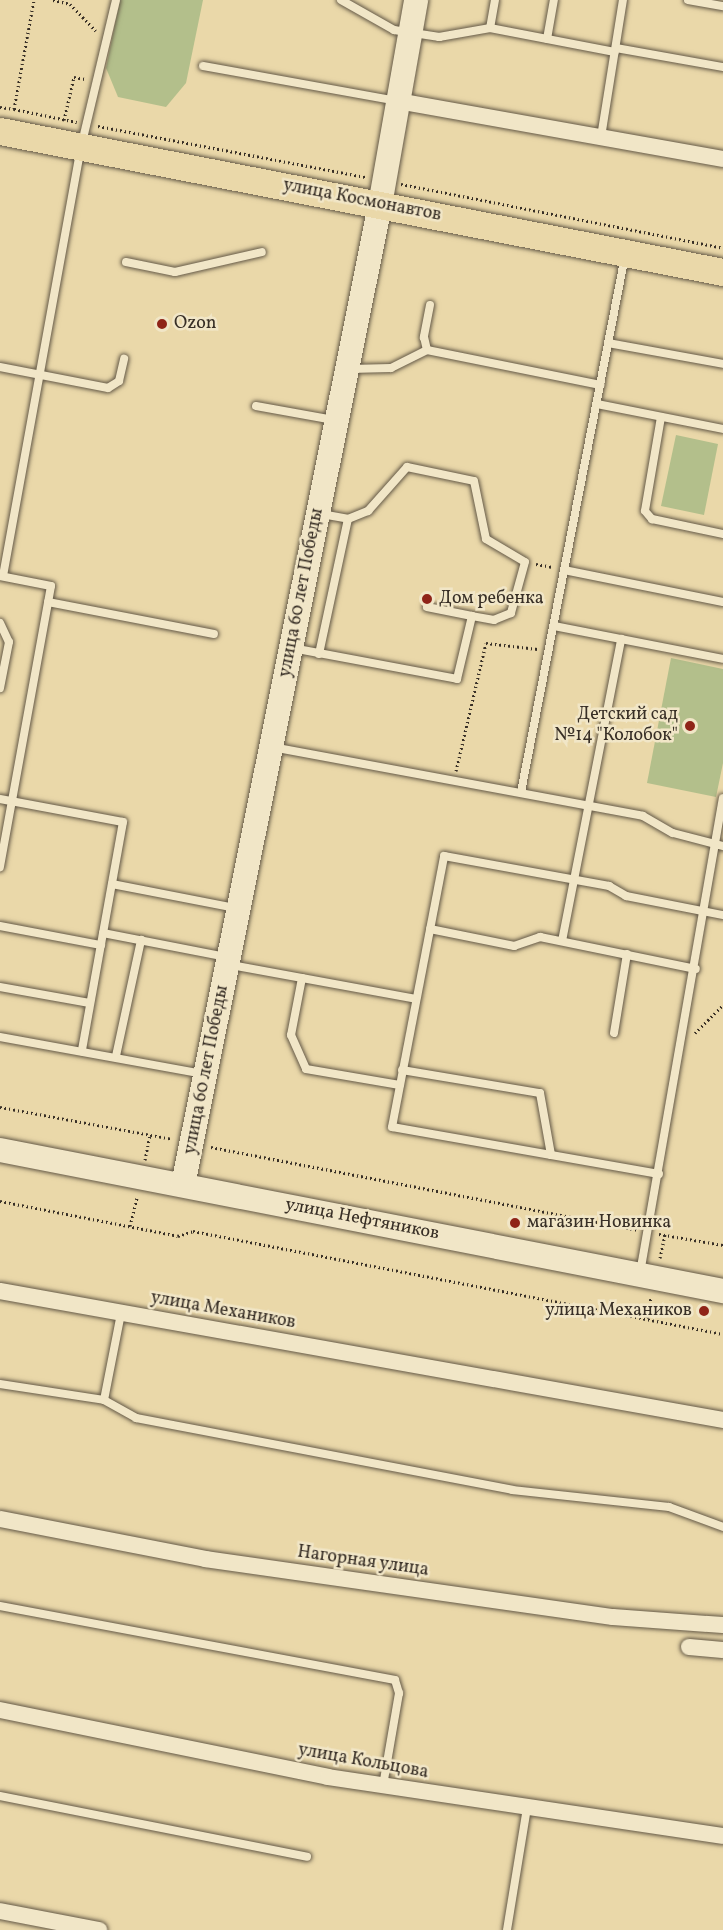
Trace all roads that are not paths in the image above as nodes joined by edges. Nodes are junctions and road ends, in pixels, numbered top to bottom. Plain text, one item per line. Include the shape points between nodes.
1 (116, 0) edge
2 (341, 0) edge
3 (416, 0) edge
4 (495, 0) edge
5 (554, 0) edge
6 (623, 0) edge
7 (688, 0) edge
8 (723, 6) edge
9 (490, 28) junction
10 (410, 33) junction
11 (548, 39) junction
12 (616, 50) junction
13 (203, 66) dead end
14 (723, 67) edge
15 (398, 101) junction
16 (0, 131) edge
17 (601, 137) junction
18 (81, 147) junction
19 (723, 159) edge
20 (380, 205) junction
21 (262, 252) dead end
22 (626, 253) junction
23 (126, 262) dead end
24 (723, 272) edge
25 (430, 305) dead end
26 (608, 343) junction
27 (428, 350) junction
28 (124, 359) dead end
29 (723, 364) edge
30 (0, 367) edge
31 (348, 369) junction
32 (40, 375) junction
33 (600, 385) junction
34 (597, 404) junction
35 (256, 406) dead end
36 (661, 417) junction
37 (337, 420) junction
38 (723, 429) edge
39 (318, 514) junction
40 (348, 519) junction
41 (723, 534) edge
42 (564, 570) junction
43 (1, 576) edge
44 (48, 602) junction
45 (723, 602) edge
46 (428, 607) dead end
47 (472, 616) junction
48 (0, 623) edge
49 (554, 626) junction
50 (214, 634) dead end
51 (621, 639) junction
52 (291, 648) junction
53 (319, 654) junction
54 (723, 659) edge
55 (0, 688) edge
56 (272, 747) junction
57 (521, 792) junction
58 (723, 798) edge
59 (0, 799) edge
60 (12, 802) junction
61 (589, 805) junction
62 (719, 845) edge
63 (0, 867) edge
64 (574, 880) junction
65 (112, 884) junction
66 (239, 908) junction
67 (707, 910) junction
68 (723, 915) edge
69 (0, 926) edge
70 (430, 929) junction
71 (103, 933) junction
72 (141, 940) junction
73 (562, 941) junction
74 (101, 945) junction
75 (627, 954) junction
76 (229, 961) junction
77 (696, 969) junction
78 (302, 978) junction
79 (0, 987) edge
80 (416, 999) junction
81 (90, 1003) junction
82 (614, 1033) dead end
83 (0, 1037) edge
84 (82, 1051) junction
85 (116, 1056) junction
86 (402, 1070) junction
87 (206, 1074) junction
88 (400, 1085) junction
89 (0, 1149) edge
90 (551, 1155) junction
91 (659, 1174) junction
92 (183, 1185) junction
93 (640, 1274) junction
94 (0, 1291) edge
95 (723, 1291) edge
96 (121, 1313) junction
97 (0, 1384) edge
98 (104, 1401) junction
99 (723, 1420) edge
100 (0, 1519) edge
101 (723, 1527) edge
102 (0, 1606) edge
103 (723, 1625) edge
104 (689, 1647) dead end
105 (723, 1650) edge
106 (0, 1710) edge
107 (383, 1786) junction
108 (0, 1796) edge
109 (526, 1808) junction
110 (723, 1836) edge
111 (307, 1857) dead end
112 (0, 1911) edge
113 (99, 1930) edge
114 (507, 1930) edge

1 - 18 lane
2 - 10 lane via 385,28
3 - 10 street, улица 60 лет Победы
4 - 9 lane
5 - 11 lane
6 - 12 lane
7 - 8 lane
9 - 10 lane via 450,37
9 - 11 lane
10 - 15 street, улица 60 лет Победы
11 - 12 lane
12 - 14 lane
12 - 17 lane
13 - 15 lane
15 - 17 street
15 - 20 street, улица 60 лет Победы
16 - 18 main road, улица Космонавтов
17 - 19 street
18 - 20 main road, улица Космонавтов
18 - 32 lane
20 - 22 main road, улица Космонавтов
20 - 31 street, улица 60 лет Победы
21 - 23 lane via 175,272
22 - 24 main road, улица Космонавтов
22 - 26 lane
25 - 27 lane via 424,337
26 - 29 lane
26 - 33 lane
27 - 31 lane via 392,368
27 - 33 lane
28 - 32 lane via 120,381 108,388
30 - 32 lane
31 - 37 street, улица 60 лет Победы
32 - 43 lane
33 - 34 lane
34 - 36 lane
34 - 42 lane
35 - 37 lane
36 - 38 lane
36 - 41 lane via 645,511 652,519
37 - 39 street, улица 60 лет Победы
39 - 40 lane
39 - 52 street, улица 60 лет Победы
40 - 47 lane via 368,511 402,469 464,476 476,486 486,539 525,562 511,613 494,620
40 - 53 lane
42 - 45 lane
42 - 49 lane
43 - 44 lane via 51,586
44 - 50 lane
44 - 60 lane
46 - 47 lane
47 - 53 lane via 460,672 452,680
48 - 55 lane via 9,642
49 - 51 lane
49 - 57 lane
51 - 54 lane
51 - 61 lane
52 - 53 lane
52 - 56 street, улица 60 лет Победы
56 - 57 lane via 453,785
56 - 66 street, улица 60 лет Победы
57 - 61 lane
58 - 62 lane
59 - 60 lane
60 - 63 lane
60 - 65 lane via 123,822
61 - 62 lane via 643,816 673,833
61 - 64 lane
62 - 67 lane
64 - 67 lane
64 - 70 lane via 444,856
64 - 73 lane
65 - 66 lane
65 - 71 lane
66 - 76 street, улица 60 лет Победы
67 - 68 lane
67 - 77 lane
69 - 74 lane
70 - 73 lane via 514,946 540,937
70 - 80 lane
71 - 72 lane
71 - 74 lane
72 - 76 lane
72 - 85 lane
73 - 75 lane
74 - 81 lane
75 - 77 lane
75 - 82 lane
76 - 78 lane
76 - 87 street, улица 60 лет Победы
77 - 91 lane
78 - 80 lane
78 - 88 lane via 291,1035 306,1068
79 - 81 lane
80 - 86 lane
81 - 84 lane
83 - 84 lane
84 - 85 lane
85 - 87 lane
86 - 88 lane
86 - 90 lane via 540,1094
87 - 92 street, улица 60 лет Победы
88 - 90 lane via 392,1126
89 - 92 street, улица Нефтяников
90 - 91 lane
91 - 93 lane
92 - 93 street, улица Нефтяников
93 - 95 street, улица Нефтяников
94 - 96 street, улица Механиков
96 - 98 lane
96 - 99 street, улица Механиков
97 - 98 lane
98 - 101 lane via 136,1418 512,1490 669,1507
100 - 103 street, Нагорная улица via 204,1559 613,1617
102 - 107 lane via 395,1680 399,1693
104 - 105 street
106 - 107 street, улица Кольцова
107 - 109 street, улица Кольцова
108 - 111 lane
109 - 110 street, улица Кольцова
109 - 114 lane
112 - 113 street

